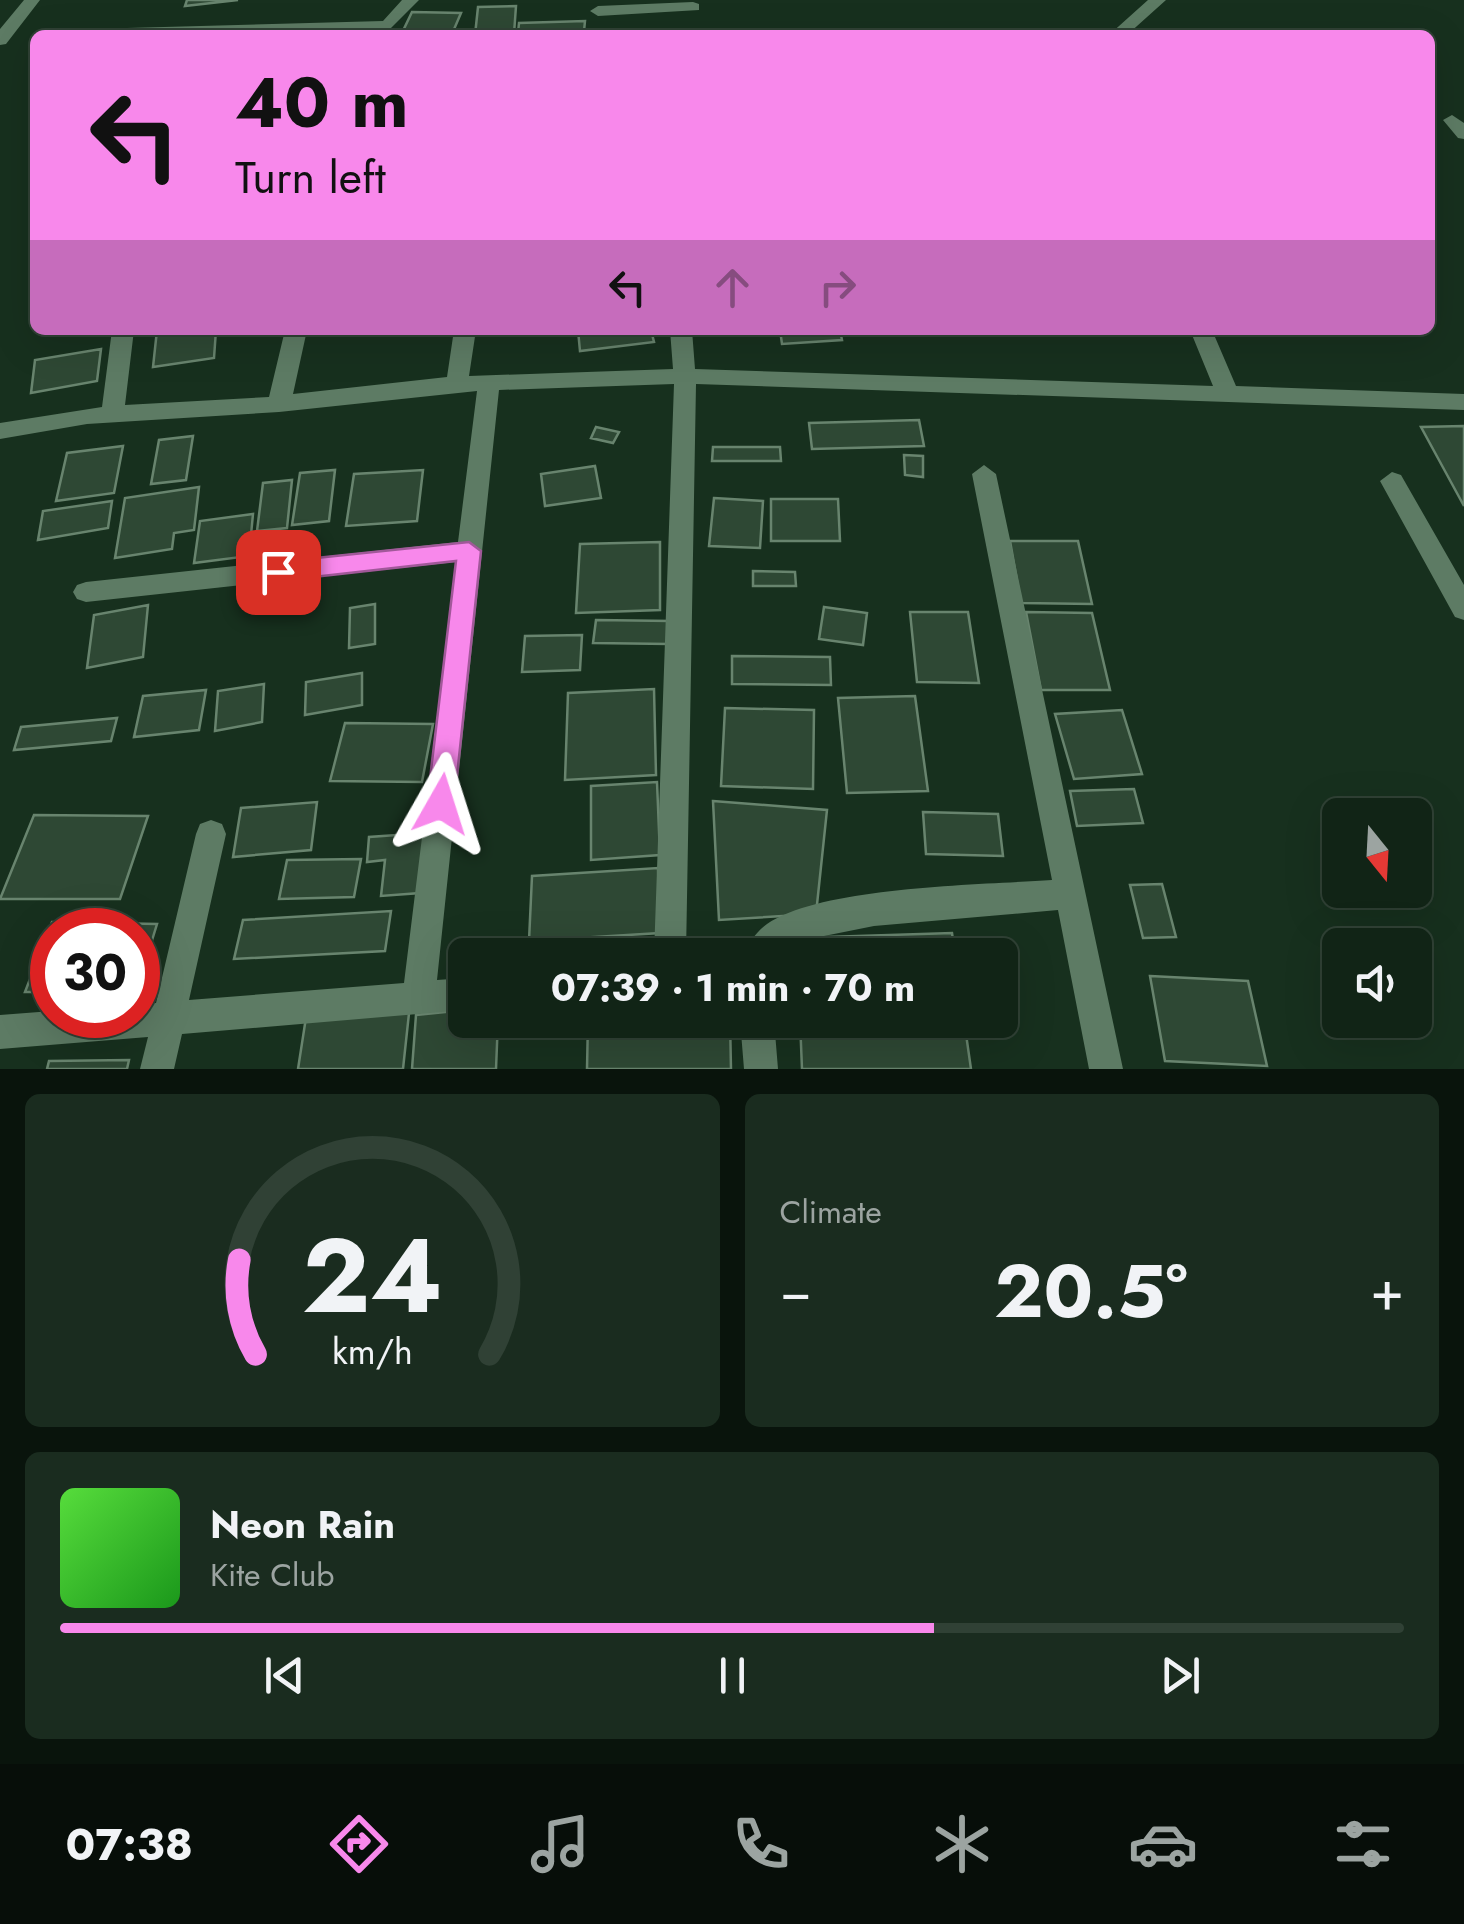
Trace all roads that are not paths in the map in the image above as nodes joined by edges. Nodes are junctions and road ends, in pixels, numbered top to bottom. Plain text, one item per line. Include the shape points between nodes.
1 (32, 0) edge
2 (412, 0) edge
3 (1158, 0) edge
4 (598, 6) edge
5 (693, 6) dead end
6 (239, 30) edge
7 (1123, 30) edge
8 (30, 36) edge
9 (2, 38) edge
10 (123, 335) edge
11 (295, 335) edge
12 (464, 335) edge
13 (682, 335) edge
14 (1202, 335) edge
15 (685, 376) junction
16 (489, 382) junction
17 (457, 384) junction
18 (1228, 395) junction
19 (1464, 402) edge
20 (280, 404) junction
21 (112, 415) junction
22 (0, 432) edge
23 (984, 474) dead end
24 (1392, 482) dead end
25 (469, 551) junction
26 (86, 592) dead end
27 (1464, 609) edge
28 (211, 834) dead end
29 (1067, 894) junction
30 (670, 938) edge
31 (777, 938) edge
32 (448, 995) edge
33 (419, 996) junction
34 (167, 1017) junction
35 (0, 1032) edge
36 (758, 1038) edge
37 (158, 1069) edge
38 (761, 1069) edge
39 (1106, 1069) edge

1 - 9 street
2 - 6 street via 388,26
3 - 7 street
4 - 5 street
8 - 9 street
10 - 21 street
11 - 20 street
12 - 17 street
13 - 15 street
14 - 18 street
15 - 16 street
15 - 18 street
15 - 30 street
16 - 17 street
16 - 25 street
17 - 20 street
18 - 19 street
20 - 21 street
21 - 22 street
23 - 29 street
24 - 27 street
25 - 26 street
25 - 33 street
28 - 34 street
29 - 31 street via 816,921
29 - 39 street
32 - 33 street
33 - 34 street
34 - 35 street
34 - 37 street
36 - 38 street

